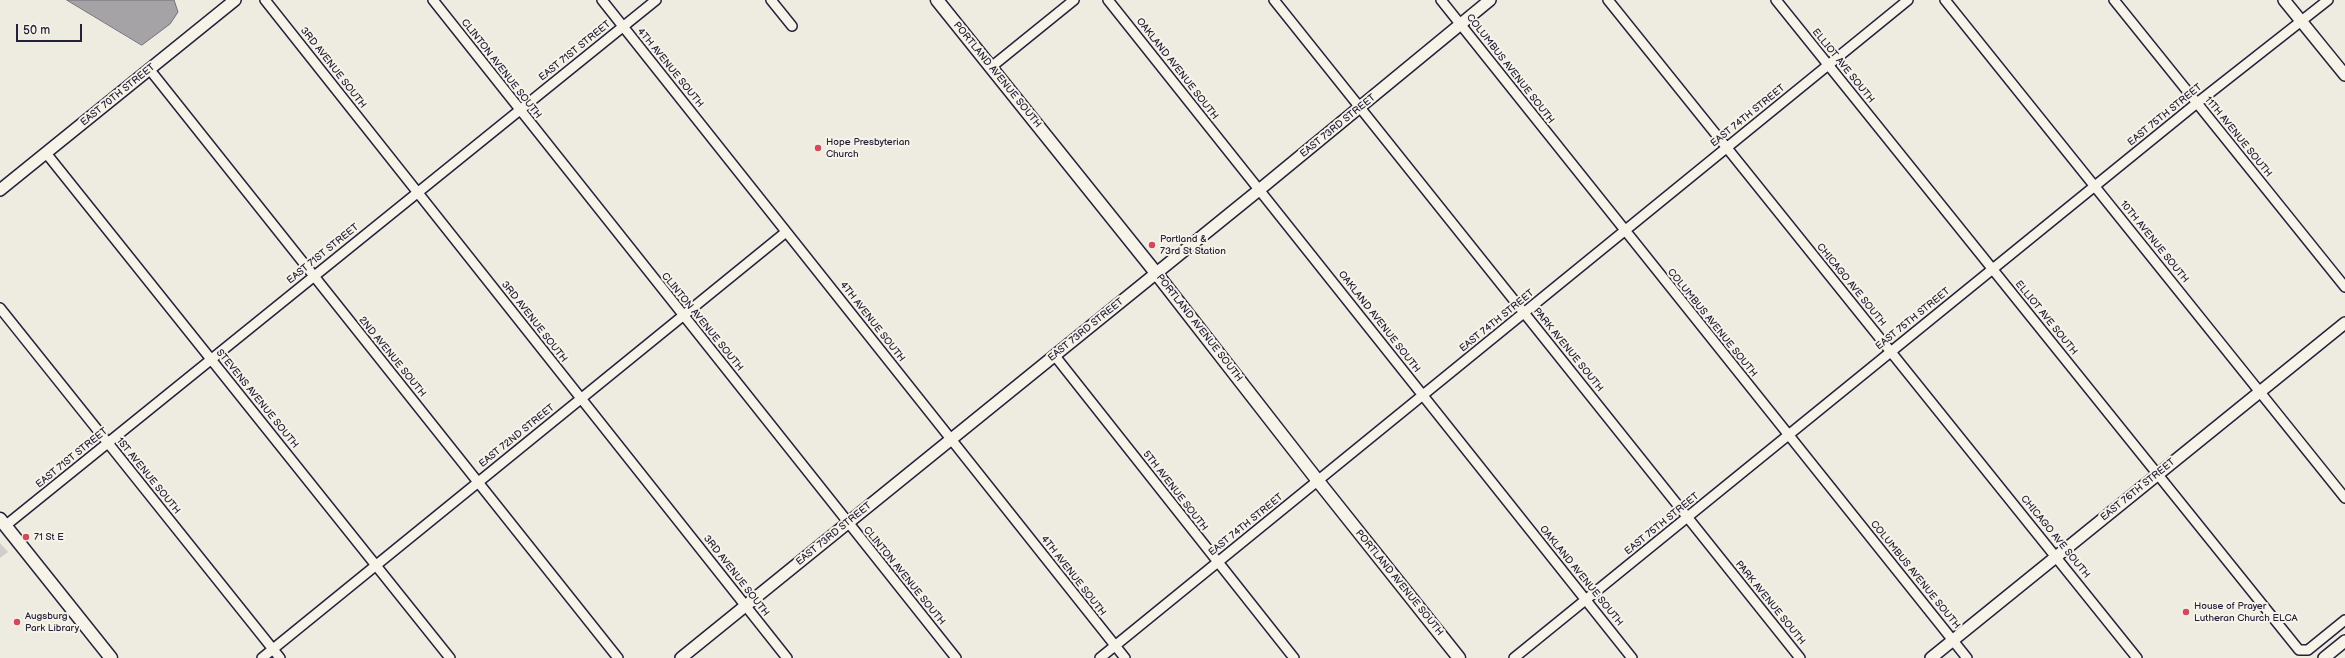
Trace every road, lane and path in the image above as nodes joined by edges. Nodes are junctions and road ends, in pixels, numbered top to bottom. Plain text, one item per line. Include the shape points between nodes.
1 (235, 0) edge
2 (264, 0) edge
3 (433, 0) edge
4 (602, 0) edge
5 (656, 0) edge
6 (771, 0) edge
7 (937, 0) edge
8 (1074, 0) edge
9 (1108, 0) edge
10 (1274, 0) edge
11 (1441, 0) edge
12 (1490, 0) edge
13 (1608, 0) edge
14 (1776, 0) edge
15 (1908, 0) edge
16 (1945, 0) edge
17 (2114, 0) edge
18 (2284, 0) edge
19 (2328, 0) edge
20 (2302, 22) junction
21 (1460, 24) junction
22 (623, 26) junction
23 (792, 26) dead end
24 (1828, 65) junction
25 (990, 68) junction
26 (150, 70) junction
27 (2345, 75) edge
28 (2197, 103) junction
29 (1360, 108) junction
30 (520, 110) junction
31 (1726, 148) junction
32 (46, 153) junction
33 (2094, 186) junction
34 (0, 190) edge
35 (1259, 190) junction
36 (417, 192) junction
37 (1624, 231) junction
38 (786, 232) junction
39 (1992, 269) junction
40 (1156, 273) junction
41 (314, 276) junction
42 (2345, 287) edge
43 (0, 308) edge
44 (1525, 313) junction
45 (683, 316) junction
46 (2345, 323) edge
47 (1891, 352) junction
48 (1055, 356) junction
49 (211, 359) junction
50 (2260, 392) junction
51 (1423, 396) junction
52 (581, 398) junction
53 (1788, 434) junction
54 (952, 440) junction
55 (108, 443) junction
56 (2157, 475) junction
57 (1318, 481) junction
58 (478, 482) junction
59 (2345, 498) edge
60 (1688, 518) junction
61 (3, 523) edge
62 (848, 523) junction
63 (2056, 557) junction
64 (1218, 562) junction
65 (376, 565) junction
66 (1586, 600) junction
67 (745, 606) junction
68 (2345, 620) edge
69 (1953, 640) junction
70 (2345, 641) edge
71 (1115, 646) junction
72 (272, 649) junction
73 (111, 658) edge
74 (262, 658) edge
75 (280, 658) edge
76 (450, 658) edge
77 (618, 658) edge
78 (681, 658) edge
79 (787, 658) edge
80 (956, 658) edge
81 (1100, 658) edge
82 (1124, 658) edge
83 (1294, 658) edge
84 (1459, 658) edge
85 (1514, 658) edge
86 (1632, 658) edge
87 (1800, 658) edge
88 (1931, 658) edge
89 (1967, 658) edge
90 (2137, 658) edge
91 (2324, 658) edge

1 - 26 street, EAST 70TH STREET
2 - 36 street, 3RD AVENUE SOUTH
3 - 30 street, CLINTON AVENUE SOUTH
4 - 22 street, 4TH AVENUE SOUTH
5 - 22 street, EAST 71ST STREET
6 - 23 street
7 - 25 main road, PORTLAND AVENUE SOUTH
8 - 25 street
9 - 35 street, OAKLAND AVENUE SOUTH
10 - 29 street, PARK AVENUE SOUTH
11 - 21 street, COLUMBUS AVENUE SOUTH
12 - 21 street, EAST 73RD STREET
13 - 31 street, CHICAGO AVE SOUTH
14 - 24 street, ELLIOT AVE SOUTH
15 - 24 street, EAST 74TH STREET
16 - 33 street, 10TH AVENUE SOUTH
17 - 28 street, 11TH AVENUE SOUTH
18 - 20 street
19 - 20 street, EAST 75TH STREET
20 - 27 street
20 - 28 street, EAST 75TH STREET
21 - 29 street, EAST 73RD STREET
21 - 37 street, COLUMBUS AVENUE SOUTH
22 - 30 street, EAST 71ST STREET
22 - 38 street, 4TH AVENUE SOUTH
24 - 31 street, EAST 74TH STREET
24 - 39 street, ELLIOT AVE SOUTH
25 - 40 main road, PORTLAND AVENUE SOUTH
26 - 32 street, EAST 70TH STREET
26 - 41 street, 2ND AVENUE SOUTH
28 - 33 street, EAST 75TH STREET
28 - 42 street, 11TH AVENUE SOUTH
29 - 35 street, EAST 73RD STREET
29 - 44 street, PARK AVENUE SOUTH
30 - 36 street, EAST 71ST STREET
30 - 45 street, CLINTON AVENUE SOUTH
31 - 37 street, EAST 74TH STREET
31 - 47 street, CHICAGO AVE SOUTH
32 - 34 street, EAST 70TH STREET
32 - 49 street, STEVENS AVENUE SOUTH
33 - 39 street, EAST 75TH STREET
33 - 50 street, 10TH AVENUE SOUTH
35 - 40 street, EAST 73RD STREET
35 - 51 street, OAKLAND AVENUE SOUTH
36 - 41 street, EAST 71ST STREET
36 - 52 street, 3RD AVENUE SOUTH
37 - 44 street, EAST 74TH STREET
37 - 53 street, COLUMBUS AVENUE SOUTH
38 - 45 street, EAST 72ND STREET
38 - 54 street, 4TH AVENUE SOUTH
39 - 47 street, EAST 75TH STREET
39 - 56 street, ELLIOT AVE SOUTH
40 - 48 street, EAST 73RD STREET
40 - 57 main road, PORTLAND AVENUE SOUTH
41 - 49 street, EAST 71ST STREET
41 - 58 street, 2ND AVENUE SOUTH
43 - 55 street, 1ST AVENUE SOUTH
44 - 51 street, EAST 74TH STREET
44 - 60 street, PARK AVENUE SOUTH
45 - 52 street, EAST 72ND STREET
45 - 62 street, CLINTON AVENUE SOUTH
46 - 50 street, EAST 76TH STREET
47 - 53 street, EAST 75TH STREET
47 - 63 street, CHICAGO AVE SOUTH
48 - 54 street, EAST 73RD STREET
48 - 64 street, 5TH AVENUE SOUTH
49 - 55 street, EAST 71ST STREET
49 - 65 street, STEVENS AVENUE SOUTH
50 - 56 street, EAST 76TH STREET
50 - 59 street, 10TH AVENUE SOUTH
51 - 57 street, EAST 74TH STREET
51 - 66 street, OAKLAND AVENUE SOUTH
52 - 58 street, EAST 72ND STREET
52 - 67 street, 3RD AVENUE SOUTH
53 - 60 street, EAST 75TH STREET
53 - 69 street, COLUMBUS AVENUE SOUTH
54 - 62 street, EAST 73RD STREET
54 - 71 street, 4TH AVENUE SOUTH
55 - 61 street, EAST 71ST STREET
55 - 72 street, 1ST AVENUE SOUTH
56 - 63 street, EAST 76TH STREET
56 - 68 street, ELLIOT AVE SOUTH via 2299,650 2308,650
57 - 64 street, EAST 74TH STREET
57 - 84 main road, PORTLAND AVENUE SOUTH
58 - 65 street, EAST 72ND STREET
58 - 77 street, 2ND AVENUE SOUTH
60 - 66 street, EAST 75TH STREET
60 - 87 street, PARK AVENUE SOUTH
61 - 73 main road
62 - 67 street, EAST 73RD STREET
62 - 80 street, CLINTON AVENUE SOUTH
63 - 69 street, EAST 76TH STREET
63 - 90 street, CHICAGO AVE SOUTH
64 - 71 street, EAST 74TH STREET
64 - 83 street, 5TH AVENUE SOUTH
65 - 72 street, EAST 72ND STREET
65 - 76 street, STEVENS AVENUE SOUTH
66 - 85 street, EAST 75TH STREET
66 - 86 street, OAKLAND AVENUE SOUTH
67 - 78 street, EAST 73RD STREET
67 - 79 street, 3RD AVENUE SOUTH
69 - 88 street, EAST 76TH STREET
69 - 89 street, COLUMBUS AVENUE SOUTH
70 - 91 street
71 - 81 street, EAST 74TH STREET
71 - 82 street, 4TH AVENUE SOUTH
72 - 74 street, EAST 72ND STREET
72 - 75 street, 1ST AVENUE SOUTH

